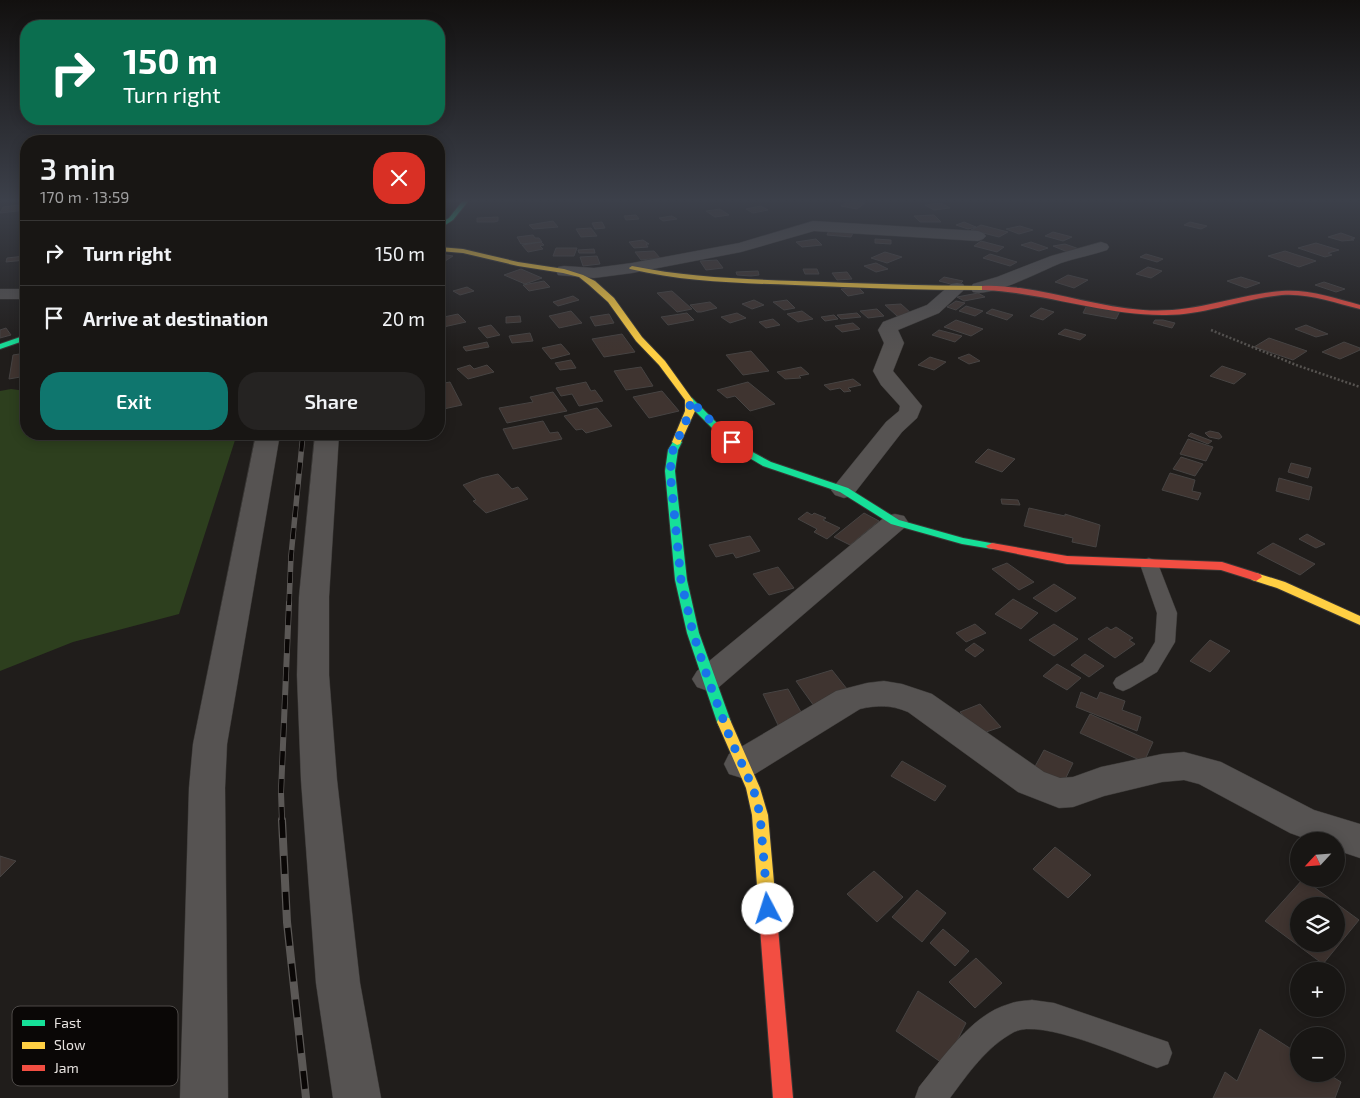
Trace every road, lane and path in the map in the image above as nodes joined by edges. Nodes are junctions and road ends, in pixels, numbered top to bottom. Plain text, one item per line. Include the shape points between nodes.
1 (454, 250) edge
2 (724, 250) edge
3 (1089, 250) edge
4 (632, 268) junction
5 (564, 272) junction
6 (957, 288) junction
7 (979, 288) junction
8 (0, 294) edge
9 (20, 294) edge
10 (1360, 307) edge
11 (1166, 313) junction
12 (20, 339) edge
13 (0, 347) edge
14 (1360, 388) edge
15 (690, 400) junction
16 (267, 440) edge
17 (327, 440) edge
18 (844, 490) junction
19 (895, 522) junction
20 (1149, 564) junction
21 (1360, 621) edge
22 (708, 679) junction
23 (1123, 683) dead end
24 (742, 764) junction
25 (1360, 841) edge
26 (1157, 1053) dead end
27 (204, 1098) edge
28 (357, 1098) edge
29 (783, 1098) edge
30 (930, 1098) edge

1 - 5 street
2 - 4 street
3 - 7 street
4 - 5 street via 594,273
4 - 6 street via 704,280
5 - 15 street via 581,276 603,291
6 - 7 street
6 - 18 street via 933,309 890,326 888,330 894,343 884,371 887,381 911,406
7 - 11 street via 1028,290 1125,309
8 - 9 street
10 - 11 street via 1314,296 1283,293
11 - 14 path via 1296,366
12 - 13 street
15 - 18 street via 744,451 767,464
15 - 22 street via 690,412 673,450 670,471 681,580
16 - 27 street via 210,744
17 - 28 street via 314,597 318,780 338,982
18 - 19 street
19 - 20 street via 962,541 1067,560
19 - 22 street
20 - 21 street via 1229,568 1281,585
20 - 23 lane via 1167,613 1165,642 1150,667
22 - 24 street
24 - 25 street via 848,700 886,693 920,703 1030,782 1046,789 1059,793 1074,792 1101,782 1184,766 1208,772 1303,822
24 - 29 street via 760,815
26 - 30 lane via 1054,1017 1032,1014 1009,1018 976,1041

